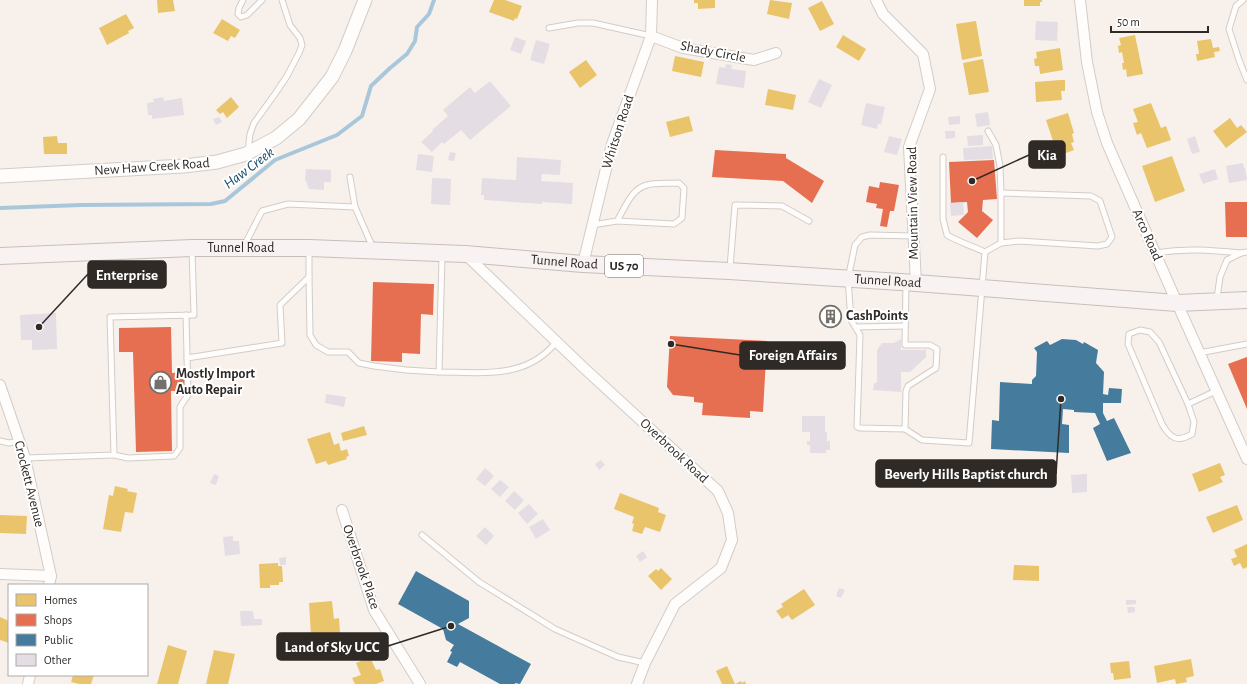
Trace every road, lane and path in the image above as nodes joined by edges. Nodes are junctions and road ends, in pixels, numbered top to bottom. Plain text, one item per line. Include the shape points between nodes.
1 (243, 0) edge
2 (262, 0) edge
3 (282, 0) edge
4 (365, 0) edge
5 (652, 0) edge
6 (876, 0) edge
7 (1080, 0) edge
8 (1243, 0) edge
9 (549, 28) dead end
10 (651, 36) junction
11 (776, 53) dead end
12 (1247, 80) edge
13 (988, 131) dead end
14 (248, 153) junction
15 (942, 157) dead end
16 (0, 176) edge
17 (350, 177) dead end
18 (1001, 193) junction
19 (355, 207) junction
20 (617, 221) junction
21 (809, 221) dead end
22 (592, 225) junction
23 (913, 236) junction
24 (1001, 243) junction
25 (192, 248) junction
26 (243, 248) junction
27 (309, 248) junction
28 (374, 250) junction
29 (985, 252) junction
30 (442, 253) junction
31 (1155, 253) junction
32 (1244, 253) edge
33 (465, 254) junction
34 (0, 256) edge
35 (583, 264) junction
36 (729, 271) junction
37 (309, 277) junction
38 (848, 279) junction
39 (911, 283) junction
40 (982, 288) junction
41 (1247, 300) edge
42 (1217, 301) junction
43 (1177, 303) junction
44 (186, 315) junction
45 (905, 326) junction
46 (856, 327) junction
47 (557, 341) junction
48 (1247, 344) edge
49 (1199, 353) junction
50 (187, 358) junction
51 (439, 372) junction
52 (0, 385) edge
53 (1216, 391) junction
54 (1188, 404) junction
55 (905, 429) junction
56 (0, 441) edge
57 (19, 441) junction
58 (114, 455) junction
59 (25, 458) junction
60 (1247, 459) edge
61 (342, 510) dead end
62 (422, 535) dead end
63 (0, 574) edge
64 (50, 580) edge
65 (645, 663) junction
66 (420, 684) edge
67 (637, 684) edge

1 - 2 lane via 238,14 241,17 247,15
3 - 14 lane via 290,25 302,44 287,76 254,124
4 - 14 street, New Haw Creek Road via 332,77 293,124 276,138
5 - 10 street, Whitson Road
6 - 23 street, Mountain View Road via 883,14 923,54 930,89 909,147
7 - 31 street, Arco Road via 1087,62 1097,112 1107,143
8 - 12 lane via 1236,6 1229,29
9 - 10 lane via 593,23
10 - 11 street, Shady Circle via 683,48 754,60
10 - 22 street, Whitson Road via 612,144
13 - 18 lane via 996,145
14 - 16 street, New Haw Creek Road via 217,162 184,166
15 - 29 lane via 942,219 947,235
17 - 19 lane
18 - 24 lane
18 - 24 lane via 1091,196 1100,201 1112,237 1107,244 1098,246 1019,240
19 - 26 lane via 288,204 262,211
19 - 28 lane
20 - 20 lane via 674,224 682,218 684,188 679,183 647,185 632,195
20 - 22 lane
21 - 36 lane via 782,206 736,206
22 - 35 street, Whitson Road
23 - 38 lane via 870,234 862,237 855,245
23 - 39 street, Mountain View Road
24 - 29 lane
25 - 26 main road, Tunnel Road / US 70
25 - 34 main road, Tunnel Road / US 70
25 - 44 lane via 194,315
26 - 27 main road, Tunnel Road / US 70
27 - 28 main road, Tunnel Road / US 70
27 - 37 lane
28 - 30 main road, Tunnel Road / US 70
29 - 40 lane
30 - 33 main road, Tunnel Road / US 70
30 - 51 lane
31 - 32 lane via 1206,249
31 - 43 street, Arco Road
32 - 42 lane via 1227,260 1220,277
33 - 35 main road, Tunnel Road / US 70
33 - 47 street, Overbrook Road
35 - 36 main road, Tunnel Road / US 70
36 - 38 main road, Tunnel Road / US 70
37 - 50 lane via 280,305 282,343
37 - 51 lane via 310,335 316,345 328,352 348,352 359,363 367,365
38 - 39 main road, Tunnel Road / US 70
38 - 46 lane via 852,320
39 - 40 main road, Tunnel Road / US 70
39 - 45 lane
40 - 43 main road, Tunnel Road / US 70
40 - 55 lane via 969,443 922,440
41 - 42 main road, Tunnel Road / US 70
42 - 43 main road, Tunnel Road / US 70
43 - 49 street, Arco Road
44 - 50 lane
44 - 58 lane via 110,317
45 - 46 lane
45 - 55 lane via 906,345 930,345 937,348 936,368 908,386 906,391
46 - 55 lane via 860,335 857,427
47 - 51 lane via 535,362 515,369 500,372
47 - 65 street, Overbrook Road via 718,491 728,513 732,540 721,568 675,604
48 - 49 lane
49 - 53 street, Arco Road
50 - 58 lane via 188,395 180,407 180,448 174,456 128,458
52 - 57 street, Crockett Avenue
53 - 54 lane
53 - 60 street, Arco Road
54 - 54 lane via 1159,342 1150,332 1140,330 1129,334 1128,344 1168,434 1176,438 1192,434 1194,422
56 - 57 lane
57 - 59 street, Crockett Avenue
58 - 59 lane
59 - 64 street, Crockett Avenue
61 - 66 street, Overbrook Place via 374,610
62 - 65 lane via 479,582 555,629 618,657
63 - 64 street
65 - 67 street, Overbrook Road

